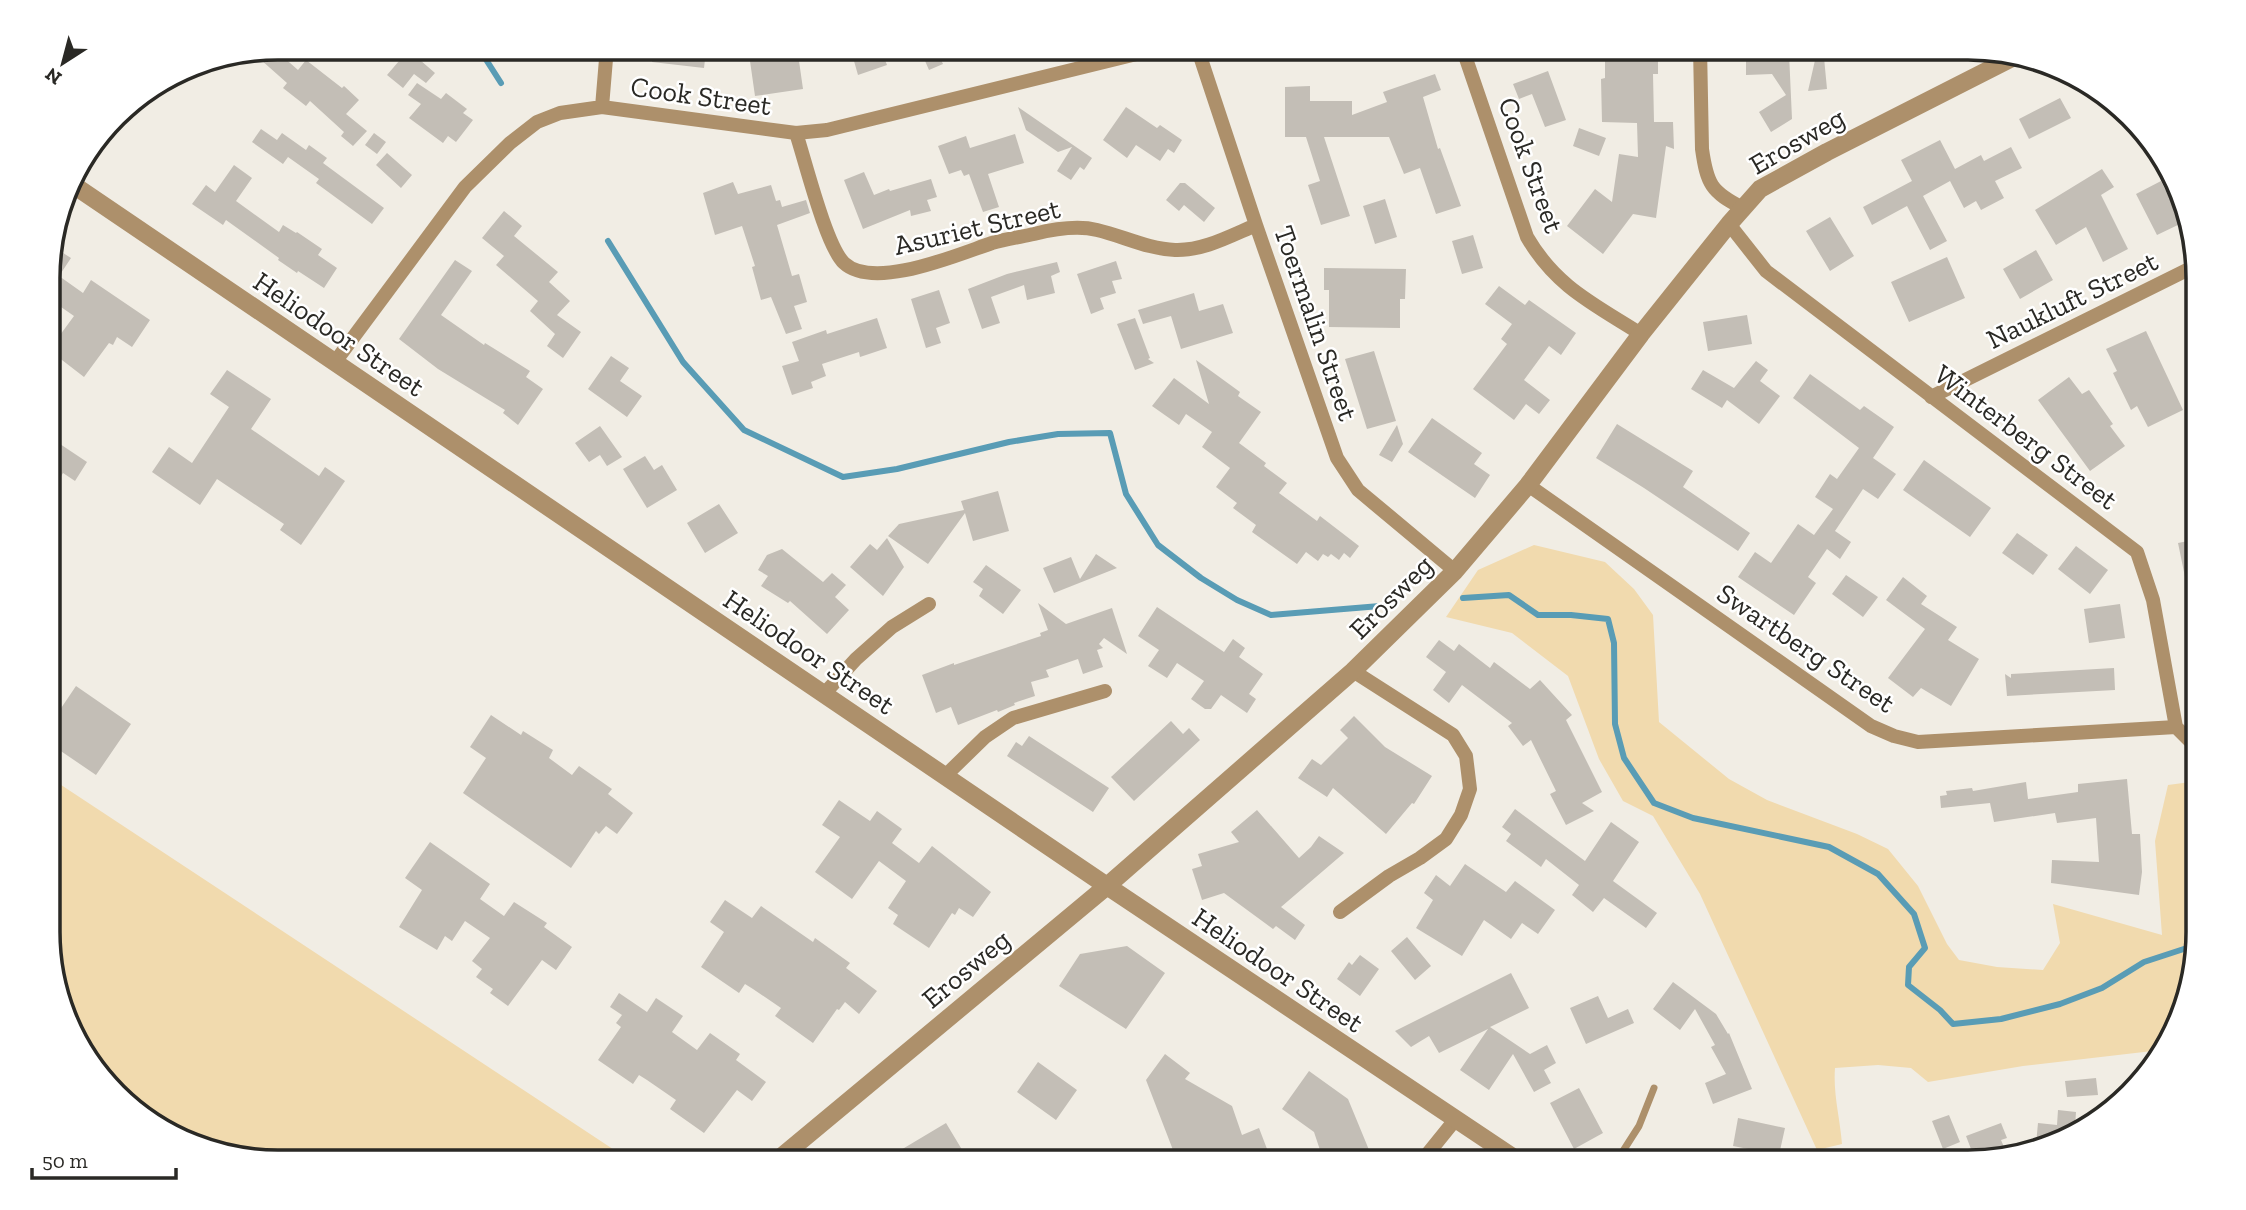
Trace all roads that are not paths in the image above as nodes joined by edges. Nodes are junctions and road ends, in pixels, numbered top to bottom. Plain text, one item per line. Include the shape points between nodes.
1 (606, 60) edge
2 (1112, 60) edge
3 (1201, 60) edge
4 (1466, 60) edge
5 (1700, 60) edge
6 (1998, 61) edge
7 (602, 107) junction
8 (796, 133) junction
9 (78, 189) edge
10 (1743, 208) junction
11 (1729, 224) junction
12 (1256, 225) junction
13 (2186, 271) edge
14 (1641, 334) junction
15 (335, 362) junction
16 (1931, 397) junction
17 (1528, 485) junction
18 (1455, 571) junction
19 (929, 604) dead end
20 (1353, 671) junction
21 (1105, 691) dead end
22 (824, 694) junction
23 (2176, 727) junction
24 (2186, 737) edge
25 (945, 776) junction
26 (1107, 886) junction
27 (1340, 912) dead end
28 (1654, 1088) dead end
29 (1455, 1120) junction
30 (790, 1150) edge
31 (1430, 1150) edge
32 (1501, 1150) edge
33 (1624, 1150) edge

1 - 7 street
2 - 8 street, Cook Street via 848,125
3 - 12 street, Toermalin Street
4 - 14 street, Cook Street via 1527,237 1539,257 1567,286
5 - 10 street via 1704,165 1720,197
6 - 10 street, Erosweg via 1784,175 1760,189
7 - 8 street, Cook Street
7 - 15 street, Cook Street via 560,113 537,122 510,143 465,187
8 - 12 street, Asuriet Street via 832,244 844,264 860,271 889,273 922,267 995,242 1071,227 1175,250 1198,249
9 - 15 street, Heliodoor Street
10 - 11 street, Erosweg
11 - 14 street, Erosweg
11 - 16 street, Winterberg Street via 1766,271
12 - 18 street, Toermalin Street via 1337,458 1358,490
13 - 16 street, Naukluft Street
14 - 17 street, Erosweg
15 - 22 street, Heliodoor Street
16 - 23 street, Winterberg Street via 2137,552 2152,600
17 - 18 street, Erosweg
17 - 23 street, Swartberg Street via 1871,726 1894,736 1918,742
18 - 20 street, Erosweg
19 - 22 street via 892,626
20 - 26 street, Erosweg
20 - 27 street via 1453,735 1466,756 1470,789 1446,839
21 - 25 street via 1013,718 985,737
22 - 25 street, Heliodoor Street
23 - 24 street
25 - 26 street, Heliodoor Street
26 - 29 street, Heliodoor Street
26 - 30 street, Erosweg
28 - 33 lane
29 - 31 street
29 - 32 street, Heliodoor Street

